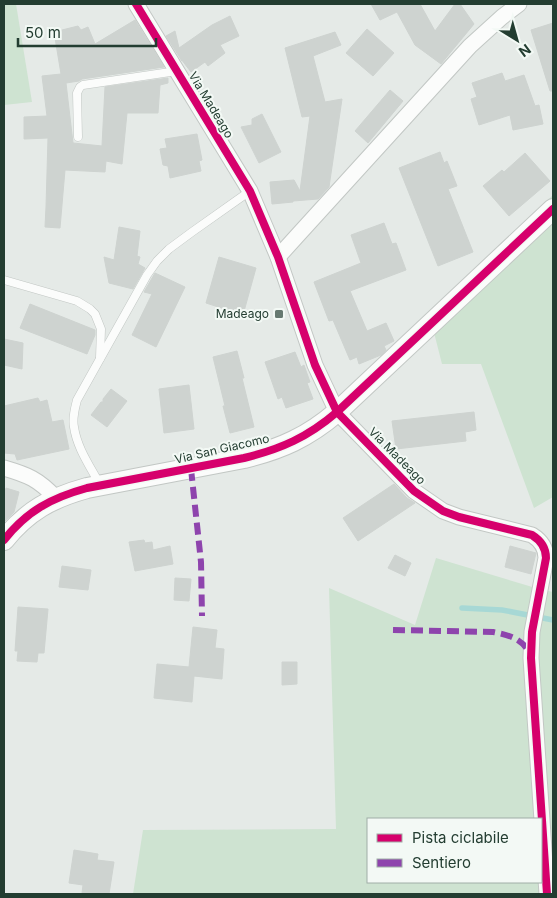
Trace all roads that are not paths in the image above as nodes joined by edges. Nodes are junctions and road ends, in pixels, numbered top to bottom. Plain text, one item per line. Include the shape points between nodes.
1 (136, 4) edge
2 (520, 4) edge
3 (177, 71) junction
4 (78, 137) dead end
5 (250, 192) junction
6 (553, 209) edge
7 (278, 257) junction
8 (4, 280) edge
9 (100, 360) junction
10 (338, 412) junction
11 (4, 468) edge
12 (100, 486) junction
13 (56, 498) junction
14 (4, 540) edge
15 (548, 578) edge
16 (542, 818) edge
17 (542, 823) edge
18 (547, 894) edge

1 - 3 street, Via Madeago
2 - 7 street via 470,46
3 - 4 lane, Via Madeago via 83,85 77,94
3 - 5 street, Via Madeago
5 - 7 street, Via Madeago
5 - 9 lane via 157,261
6 - 10 street, Via San Giacomo
7 - 10 street, Via Madeago via 316,365
8 - 9 lane via 77,301 90,309 101,329
9 - 12 lane via 77,400 73,426 77,441
10 - 12 street, Via San Giacomo via 305,436 267,452
10 - 15 street, Via Madeago via 414,490 442,511 536,538 546,553
11 - 13 street via 37,480
12 - 13 street, Via San Giacomo
13 - 14 street, Via San Giacomo via 20,521
15 - 16 street, Via Madeago via 537,604 531,658
17 - 18 street, Via Madeago

